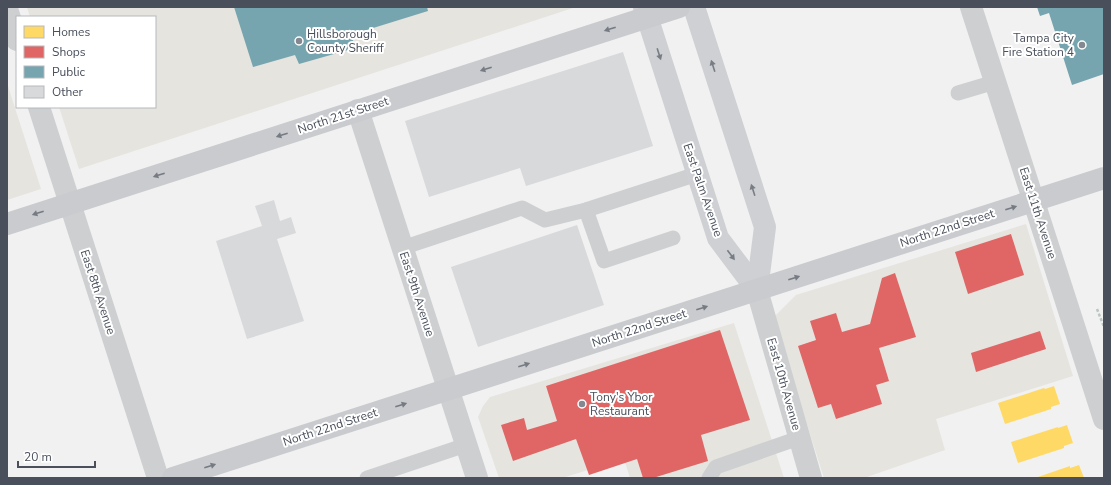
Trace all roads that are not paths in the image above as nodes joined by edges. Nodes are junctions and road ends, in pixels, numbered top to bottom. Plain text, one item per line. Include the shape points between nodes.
1 (678, 7) edge
2 (694, 7) edge
3 (971, 7) edge
4 (7, 9) edge
5 (645, 12) edge
6 (16, 37) edge
7 (995, 82) junction
8 (958, 93) dead end
9 (38, 108) edge
10 (358, 110) junction
11 (697, 174) junction
12 (1104, 178) edge
13 (1034, 200) junction
14 (70, 203) junction
15 (586, 210) junction
16 (7, 224) edge
17 (674, 238) dead end
18 (402, 248) junction
19 (757, 290) junction
20 (448, 389) junction
21 (1104, 419) edge
22 (799, 438) junction
23 (466, 445) junction
24 (158, 478) edge
25 (173, 478) edge
26 (367, 478) edge
27 (477, 478) edge
28 (709, 478) edge
29 (811, 478) edge

1 - 5 main road, North 21st Street
19 -> 2 street via 765,227
3 - 7 street, East 11th Avenue
4 - 6 street
5 -> 10 main road, North 21st Street
5 -> 11 street, East Palm Avenue
7 - 8 lane
7 - 13 street, East 11th Avenue
9 - 14 street, East 8th Avenue
10 -> 14 main road, North 21st Street
10 - 18 street, East 9th Avenue
11 - 15 lane
11 -> 19 street, East Palm Avenue via 718,238
12 - 13 main road, North 22nd Street
19 -> 13 main road, North 22nd Street
13 - 21 street, East 11th Avenue
14 -> 16 main road, North 21st Street
14 - 24 street, East 8th Avenue
15 - 17 lane via 604,260
15 - 18 lane via 545,220 522,208
18 - 20 street, East 9th Avenue
20 -> 19 main road, North 22nd Street
19 - 22 street, East 10th Avenue
20 - 23 street, East 9th Avenue
25 -> 20 main road, North 22nd Street
22 - 28 lane via 716,467
22 - 29 street, East 10th Avenue
23 - 26 lane
23 - 27 street, East 9th Avenue

